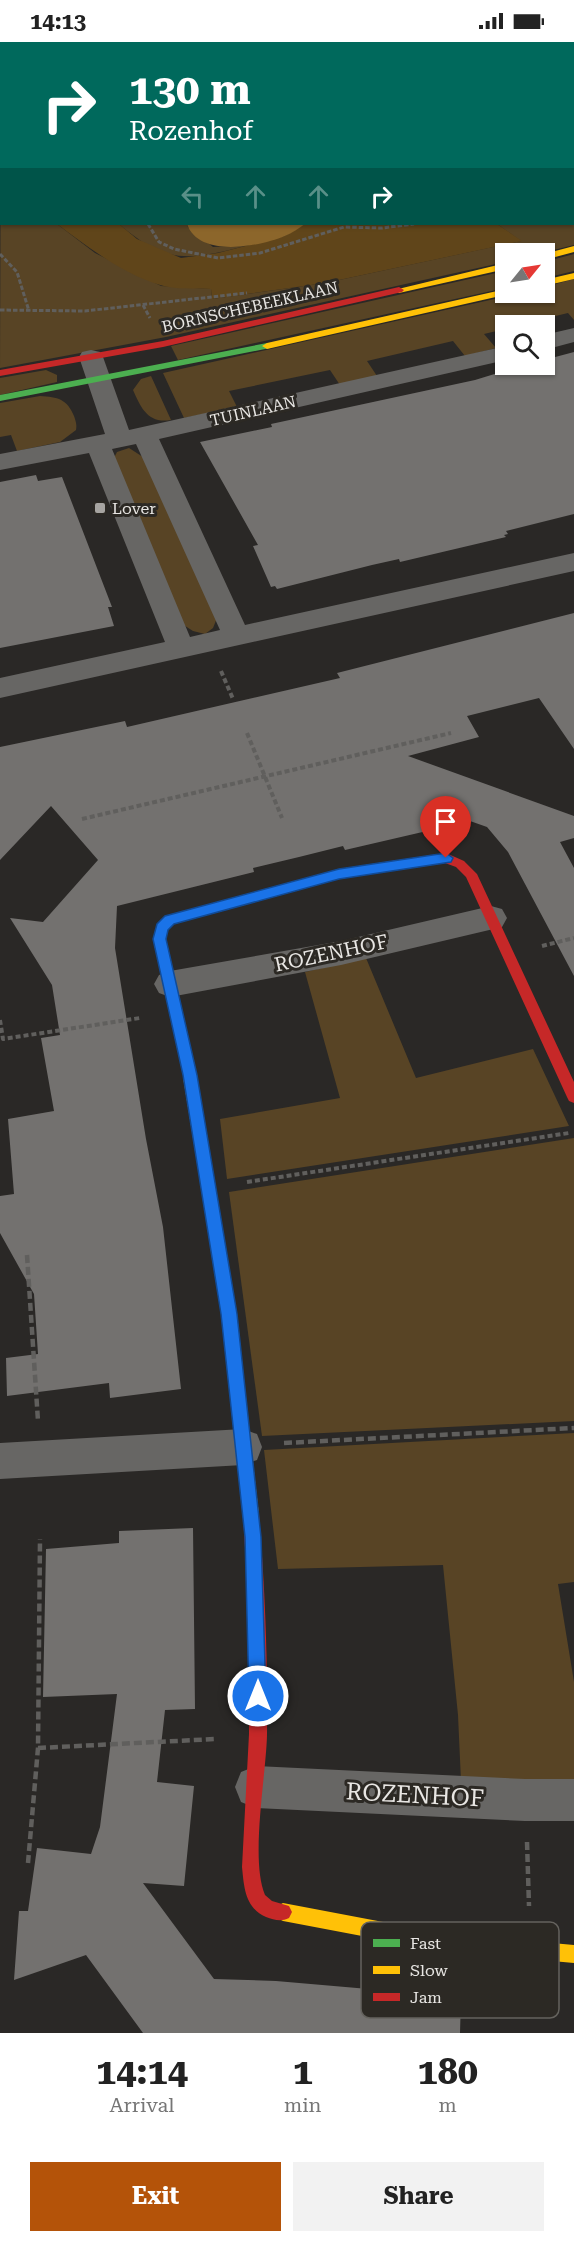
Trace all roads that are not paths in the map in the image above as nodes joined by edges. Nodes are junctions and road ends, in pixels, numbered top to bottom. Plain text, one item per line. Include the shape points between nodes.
1 (574, 249) edge
2 (555, 254) edge
3 (495, 269) edge
4 (574, 276) edge
5 (555, 280) edge
6 (495, 295) edge
7 (574, 335) edge
8 (555, 340) edge
9 (495, 355) edge
10 (91, 357) junction
11 (0, 373) edge
12 (98, 381) junction
13 (0, 398) edge
14 (121, 440) junction
15 (0, 462) edge
16 (574, 562) edge
17 (237, 637) junction
18 (182, 648) junction
19 (0, 688) edge
20 (491, 918) junction
21 (173, 998) junction
22 (574, 1097) edge
23 (243, 1447) junction
24 (0, 1461) edge
25 (256, 1787) junction
26 (574, 1800) edge
27 (361, 1927) edge
28 (559, 1953) edge
29 (574, 1954) edge

1 - 2 street
3 - 10 street, BORNSCHEBEEKLAAN
4 - 5 street
6 - 12 street
7 - 8 street
9 - 14 street, TUINLAAN
10 - 11 street, BORNSCHEBEEKLAAN
10 - 12 street
12 - 13 street
12 - 14 street
14 - 15 street, TUINLAAN
14 - 17 street
14 - 18 street
16 - 17 street
17 - 18 street
18 - 19 street
20 - 21 street, ROZENHOF
20 - 21 street via 471,874 446,858 339,874 170,920 159,939
20 - 22 street
21 - 23 street via 190,1075 229,1314
23 - 24 street
23 - 25 street via 253,1537
25 - 26 street, ROZENHOF
25 - 27 street via 250,1876 256,1899 270,1910
28 - 29 street

